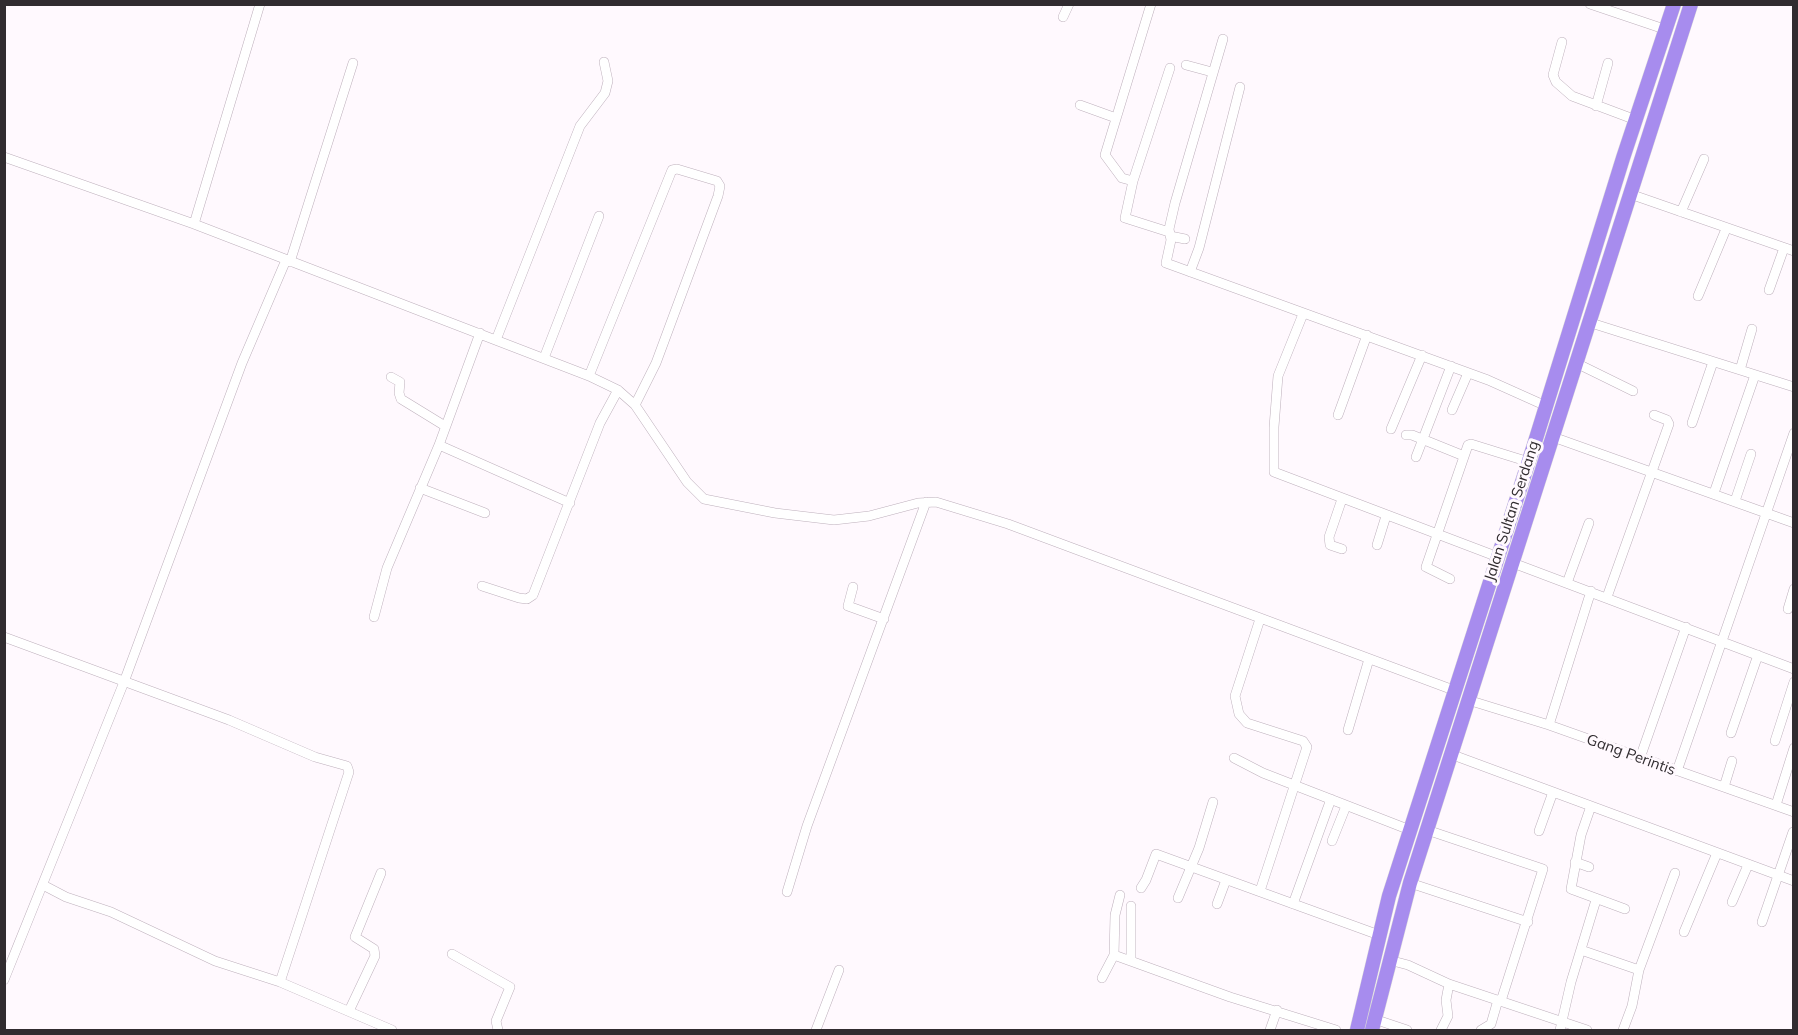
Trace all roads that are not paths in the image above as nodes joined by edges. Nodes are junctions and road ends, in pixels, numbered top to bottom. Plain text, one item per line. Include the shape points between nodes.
1 (260, 4) edge
2 (1069, 4) edge
3 (1151, 4) edge
4 (1590, 4) edge
5 (1674, 4) edge
6 (1691, 4) edge
7 (1063, 17) dead end
8 (1666, 30) junction
9 (1223, 39) dead end
10 (1563, 42) dead end
11 (604, 62) dead end
12 (353, 63) dead end
13 (1608, 63) dead end
14 (1186, 65) dead end
15 (1170, 68) dead end
16 (1212, 72) junction
17 (1240, 87) dead end
18 (1080, 105) dead end
19 (1596, 106) junction
20 (1116, 118) junction
21 (1636, 120) junction
22 (5, 158) edge
23 (1704, 159) dead end
24 (1134, 182) junction
25 (1630, 194) junction
26 (1682, 212) junction
27 (599, 216) dead end
28 (194, 224) junction
29 (1726, 229) junction
30 (1170, 234) junction
31 (1185, 239) dead end
32 (1789, 249) edge
33 (288, 261) junction
34 (1590, 266) junction
35 (1606, 271) junction
36 (1190, 272) junction
37 (1769, 290) dead end
38 (1698, 296) dead end
39 (1303, 314) junction
40 (1588, 322) junction
41 (1752, 329) dead end
42 (480, 333) junction
43 (1367, 335) junction
44 (496, 340) junction
45 (1422, 355) junction
46 (544, 358) junction
47 (1713, 362) junction
48 (1576, 363) junction
49 (1451, 366) junction
50 (1740, 370) junction
51 (1468, 373) junction
52 (1755, 375) junction
53 (589, 376) junction
54 (391, 377) dead end
55 (1794, 387) edge
56 (618, 390) junction
57 (1633, 391) dead end
58 (635, 405) junction
59 (1546, 406) junction
60 (1452, 410) dead end
61 (1338, 415) dead end
62 (1654, 415) dead end
63 (1692, 423) dead end
64 (445, 426) junction
65 (1391, 429) dead end
66 (1794, 433) edge
67 (1406, 435) dead end
68 (1553, 437) junction
69 (1423, 440) junction
70 (439, 445) junction
71 (1751, 454) dead end
72 (1464, 456) junction
73 (1416, 457) dead end
74 (1529, 462) junction
75 (1652, 470) junction
76 (420, 488) junction
77 (1714, 493) junction
78 (1342, 499) junction
79 (1735, 501) junction
80 (926, 502) junction
81 (570, 503) junction
82 (485, 513) dead end
83 (1767, 513) junction
84 (1386, 516) junction
85 (1589, 523) dead end
86 (1794, 523) edge
87 (1437, 535) junction
88 (1377, 545) dead end
89 (1342, 549) dead end
90 (1498, 557) junction
91 (1513, 564) junction
92 (1450, 579) dead end
93 (1567, 583) junction
94 (482, 586) dead end
95 (853, 587) dead end
96 (1794, 589) edge
97 (1591, 591) junction
98 (1608, 597) junction
99 (1788, 609) dead end
100 (374, 617) dead end
101 (884, 619) junction
102 (1260, 619) junction
103 (1686, 627) junction
104 (4, 637) edge
105 (1723, 641) junction
106 (1758, 655) junction
107 (1369, 659) junction
108 (1794, 669) edge
109 (124, 682) junction
110 (1794, 682) edge
111 (1456, 691) junction
112 (1468, 700) junction
113 (1549, 725) junction
114 (1348, 730) dead end
115 (1731, 733) dead end
116 (1775, 741) dead end
117 (1794, 748) edge
118 (1453, 755) junction
119 (1234, 758) dead end
120 (1640, 758) junction
121 (1732, 762) dead end
122 (1677, 771) junction
123 (1296, 785) junction
124 (1724, 787) junction
125 (1553, 792) junction
126 (1331, 799) junction
127 (1213, 802) dead end
128 (1776, 805) junction
129 (1346, 806) junction
130 (1591, 806) junction
131 (1794, 812) edge
132 (1410, 830) junction
133 (1427, 830) junction
134 (1539, 831) dead end
135 (1793, 832) edge
136 (1332, 841) dead end
137 (1717, 853) junction
138 (1575, 862) junction
139 (1748, 865) junction
140 (1191, 866) junction
141 (1589, 867) dead end
142 (381, 873) dead end
143 (1675, 873) dead end
144 (1779, 876) junction
145 (1226, 880) junction
146 (1794, 881) edge
147 (1410, 883) junction
148 (43, 885) junction
149 (1141, 888) dead end
150 (1260, 891) junction
151 (787, 892) dead end
152 (1120, 895) dead end
153 (1178, 898) dead end
154 (1596, 900) junction
155 (1732, 902) dead end
156 (1216, 904) dead end
157 (1293, 904) junction
158 (1131, 906) dead end
159 (1625, 909) dead end
160 (1115, 915) junction
161 (1131, 917) junction
162 (1528, 922) junction
163 (1762, 922) dead end
164 (1684, 932) dead end
165 (1379, 935) junction
166 (1581, 950) junction
167 (452, 954) dead end
168 (1114, 955) junction
169 (1131, 959) junction
170 (1389, 960) junction
171 (839, 970) dead end
172 (1639, 970) junction
173 (1102, 978) dead end
174 (4, 980) edge
175 (280, 982) junction
176 (1449, 984) junction
177 (1499, 1000) junction
178 (1277, 1010) junction
179 (349, 1011) junction
180 (1373, 1025) edge
181 (1561, 1026) edge
182 (392, 1030) edge
183 (498, 1030) edge
184 (816, 1030) edge
185 (1270, 1030) edge
186 (1336, 1030) edge
187 (1357, 1030) edge
188 (1407, 1030) edge
189 (1441, 1030) edge
190 (1481, 1030) edge
191 (1587, 1030) edge
192 (1623, 1030) edge

1 - 28 street
2 - 7 street
3 - 20 street
4 - 8 street
5 - 8 highway, Jalan Sultan Serdang
6 - 25 highway, Jalan Sultan Serdang
8 - 21 highway, Jalan Sultan Serdang
9 - 16 street
10 - 19 street via 1553,77 1572,96
11 - 44 street via 608,81 605,93 580,126
12 - 33 street
13 - 19 street
14 - 16 street
15 - 24 street
16 - 30 street
17 - 36 street
18 - 20 street
19 - 21 street
20 - 24 street via 1105,157 1122,178
21 - 34 highway, Jalan Sultan Serdang
22 - 28 street
23 - 26 street
24 - 30 street via 1125,218
25 - 26 street
25 - 35 highway, Jalan Sultan Serdang
26 - 29 street
27 - 46 street
28 - 33 street
29 - 32 street
29 - 38 street
30 - 31 street
30 - 36 street via 1165,261
32 - 37 street
33 - 42 street
33 - 109 street via 242,363
34 - 35 highway
34 - 59 highway, Jalan Sultan Serdang
35 - 40 highway, Jalan Sultan Serdang
36 - 39 street
39 - 43 street
39 - 78 street via 1278,376 1273,470
40 - 47 street
40 - 48 highway, Jalan Sultan Serdang
41 - 50 street
42 - 44 street
42 - 64 street
43 - 45 street
43 - 61 street
44 - 46 street
45 - 49 street
45 - 65 street
46 - 53 street
47 - 50 street
47 - 63 street
48 - 57 street
48 - 68 highway, Jalan Sultan Serdang
49 - 51 street
49 - 69 street
50 - 52 street
51 - 59 street
51 - 60 street
52 - 55 street
52 - 77 street
53 - 56 street
53 - 58 street via 672,170 717,181 718,196 656,363
54 - 64 street via 400,382 401,399
56 - 58 street
56 - 81 street via 600,423
58 - 80 street via 687,482 704,499 834,520
59 - 74 highway, Jalan Sultan Serdang
62 - 75 street via 1669,424
64 - 70 street
66 - 83 street
67 - 69 street
68 - 75 street
68 - 91 highway, Jalan Sultan Serdang
69 - 72 street
69 - 73 street
70 - 76 street
70 - 81 street
71 - 79 street
72 - 74 street via 1470,444
72 - 87 street
74 - 90 highway, Jalan Sultan Serdang
75 - 77 street
75 - 98 street
76 - 82 street
76 - 100 street via 387,568
77 - 79 street
78 - 84 street
78 - 89 street via 1329,537 1330,545
79 - 83 street
80 - 101 street
80 - 102 street via 1008,524
81 - 94 street via 532,595 519,598
83 - 86 street
83 - 105 street
84 - 87 street
84 - 88 street
85 - 93 street
87 - 90 street
87 - 92 street via 1426,567
90 - 111 highway, Jalan Sultan Serdang
91 - 93 street
91 - 112 highway, Jalan Sultan Serdang
93 - 97 street
95 - 101 street via 848,606
96 - 99 street
97 - 98 street
97 - 113 street
98 - 103 street
101 - 151 street via 807,826
102 - 107 street
102 - 123 street via 1239,681 1236,703 1243,721 1307,745
103 - 105 street
103 - 120 street
104 - 109 street
105 - 106 street
105 - 122 street
106 - 108 street
106 - 115 street
107 - 111 street
107 - 114 street
109 - 148 street
109 - 175 street via 350,769
110 - 116 street
111 - 132 highway, Jalan Sultan Serdang
112 - 113 street, Gang Perintis
112 - 118 highway, Jalan Sultan Serdang
113 - 120 street, Gang Perintis
117 - 128 street
118 - 125 street
118 - 133 highway, Jalan Sultan Serdang
119 - 123 street
120 - 122 street, Gang Perintis
121 - 124 street
122 - 124 street, Gang Perintis
123 - 126 street
123 - 150 street
124 - 128 street, Gang Perintis
125 - 130 street
125 - 134 street
126 - 129 street
126 - 157 street
127 - 140 street
128 - 131 street, Gang Perintis
129 - 132 street
129 - 136 street
130 - 137 street
130 - 138 street
132 - 165 highway, Jalan Sultan Serdang
133 - 147 highway, Jalan Sultan Serdang
133 - 162 street via 1542,868 1542,880
135 - 144 street
137 - 139 street
137 - 164 street
138 - 141 street
138 - 154 street via 1572,890
139 - 144 street
139 - 155 street
140 - 145 street
140 - 149 street via 1156,854
140 - 153 street
142 - 179 street via 355,937 374,949 375,956
143 - 172 street
144 - 146 street
144 - 163 street
145 - 150 street
145 - 156 street
147 - 162 street
147 - 170 highway, Jalan Sultan Serdang
148 - 174 street
148 - 175 street via 111,912 215,962
150 - 157 street
152 - 160 street
154 - 159 street
154 - 166 street
157 - 165 street
158 - 161 street
160 - 161 street
160 - 168 street
161 - 169 street
162 - 177 street
165 - 187 highway, Jalan Sultan Serdang
166 - 172 street
166 - 181 street
167 - 183 street via 510,987 496,1022
168 - 169 street
168 - 173 street
169 - 178 street via 1230,997
170 - 176 street
170 - 180 highway, Jalan Sultan Serdang
171 - 184 street
172 - 192 street
175 - 179 street
176 - 177 street
176 - 189 street via 1448,1016
177 - 181 street
177 - 190 street via 1491,1024
178 - 185 street
178 - 186 street
179 - 182 street
180 - 188 street
181 - 191 street

